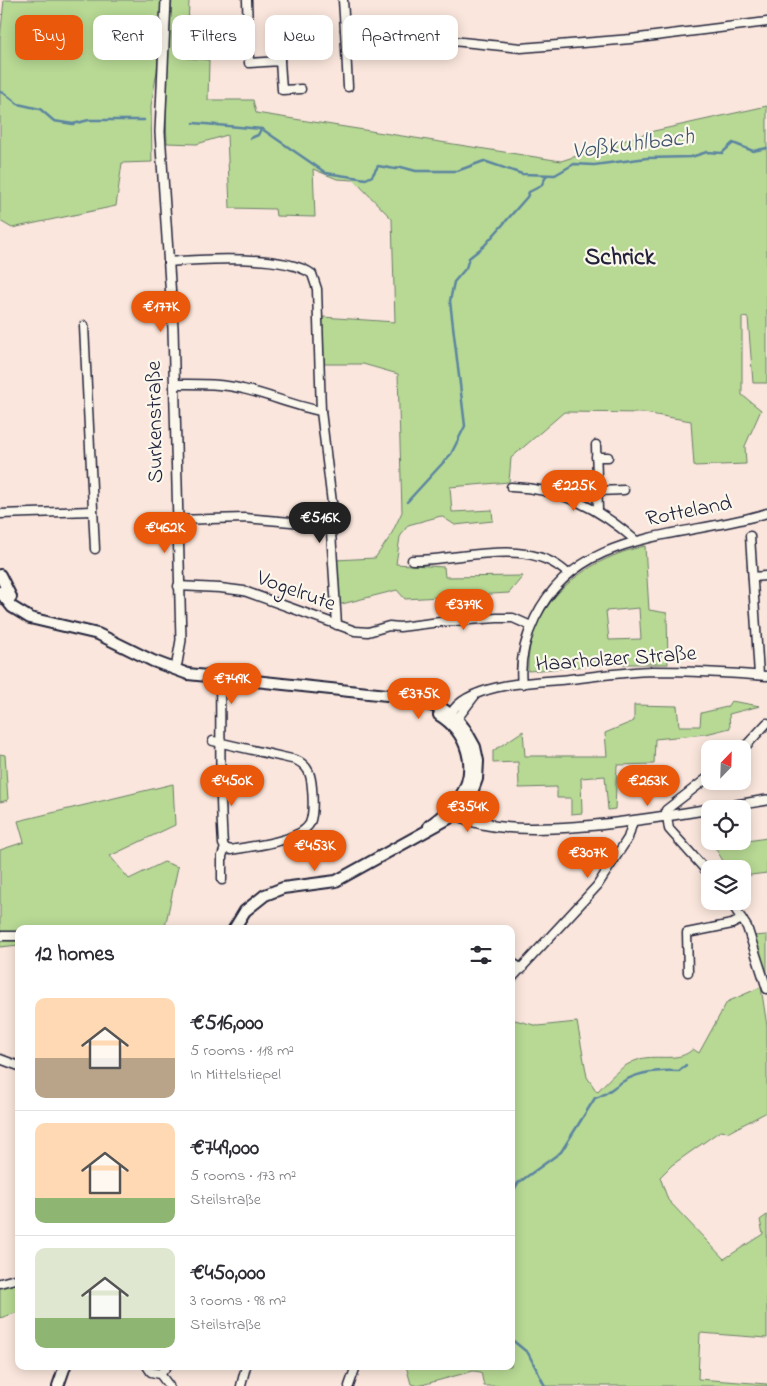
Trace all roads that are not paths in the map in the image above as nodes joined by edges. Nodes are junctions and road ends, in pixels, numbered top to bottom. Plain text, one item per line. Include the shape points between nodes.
1 (166, 0) edge
2 (246, 0) edge
3 (343, 0) edge
4 (344, 15) edge
5 (767, 22) edge
6 (458, 41) edge
7 (347, 60) edge
8 (280, 61) joint
9 (348, 87) dead end
10 (301, 89) dead end
11 (168, 262) junction
12 (84, 326) dead end
13 (174, 384) junction
14 (321, 411) junction
15 (596, 445) dead end
16 (608, 456) dead end
17 (596, 457) junction
18 (511, 487) dead end
19 (624, 490) dead end
20 (597, 491) junction
21 (92, 511) junction
22 (598, 511) junction
23 (767, 513) edge
24 (0, 514) edge
25 (176, 520) junction
26 (324, 521) junction
27 (750, 536) dead end
28 (635, 540) junction
29 (95, 548) dead end
30 (412, 560) dead end
31 (568, 574) junction
32 (0, 576) edge
33 (765, 576) dead end
34 (753, 577) junction
35 (178, 586) junction
36 (3, 597) edge
37 (336, 625) junction
38 (531, 626) junction
39 (176, 667) junction
40 (763, 676) edge
41 (220, 677) junction
42 (522, 684) junction
43 (452, 718) junction
44 (767, 723) edge
45 (213, 740) dead end
46 (751, 740) edge
47 (222, 742) junction
48 (471, 748) junction
49 (701, 783) edge
50 (767, 800) edge
51 (751, 803) edge
52 (466, 806) junction
53 (456, 809) junction
54 (701, 811) edge
55 (666, 816) junction
56 (633, 820) junction
57 (490, 824) junction
58 (225, 848) junction
59 (701, 865) edge
60 (222, 880) dead end
61 (736, 910) edge
62 (742, 919) junction
63 (236, 925) edge
64 (0, 936) edge
65 (15, 936) edge
66 (515, 965) edge
67 (522, 970) junction
68 (688, 972) dead end
69 (515, 976) edge
70 (767, 990) edge
71 (0, 1059) edge
72 (15, 1065) edge
73 (15, 1279) edge
74 (0, 1282) edge
75 (64, 1370) edge
76 (150, 1370) edge
77 (164, 1370) edge
78 (245, 1370) edge
79 (355, 1370) edge
80 (160, 1374) junction
81 (58, 1386) edge
82 (169, 1386) edge
83 (241, 1386) edge
84 (349, 1386) edge

1 - 11 street, Surkenstraße via 160,132
2 - 8 street via 250,63
3 - 4 street
5 - 6 street via 522,48
7 - 9 street
8 - 10 street via 282,90
11 - 13 street, Surkenstraße
11 - 14 street via 259,261 295,266 312,274 317,289
12 - 21 street via 88,353
13 - 14 street via 215,384 243,389 297,407
13 - 25 street, Surkenstraße
14 - 26 street via 332,503 329,516
15 - 17 street
16 - 17 street
17 - 20 street
18 - 22 street via 564,496
19 - 20 street
20 - 22 street
21 - 24 street
21 - 29 street
22 - 28 street
23 - 28 street, Rotteland via 728,524
25 - 26 street via 252,519 314,524
25 - 35 street, Surkenstraße
26 - 37 street via 331,532
27 - 34 street, Haarholzer Straße
28 - 31 street, Rotteland via 597,555
30 - 31 street via 453,555 525,554 553,563
31 - 38 street, Rotteland via 546,598
32 - 36 main road
33 - 34 street
34 - 40 street, Haarholzer Straße
35 - 37 street, Vogelrute via 244,591
35 - 39 street, Surkenstraße via 181,640
36 - 39 main road via 30,618 91,628
37 - 38 street, Vogelrute via 368,632 389,626 513,618
38 - 42 street, Rotteland via 521,661
39 - 41 main road via 201,677
40 - 42 street, Haarholzer Straße via 650,671
41 - 43 main road via 366,694
41 - 47 street
42 - 43 street, Haarholzer Straße via 476,694
43 - 48 main road
44 - 46 street
45 - 47 street
47 - 58 street via 220,782
47 - 58 street via 303,764 311,775 312,789 310,822 296,836 231,850
48 - 52 main road via 478,773
48 - 53 main road via 467,781
49 - 55 street via 668,807
50 - 51 street
52 - 53 main road
52 - 57 street
53 - 57 street via 472,822
53 - 63 main road via 421,834 336,881 284,888 265,895 245,910
54 - 55 street
55 - 56 street
55 - 59 street via 669,829
56 - 57 street via 537,829
56 - 67 street via 628,838 597,886
58 - 60 street
61 - 62 street
62 - 68 street via 687,933
62 - 70 street
64 - 65 street
66 - 67 street
67 - 69 street
71 - 72 street
73 - 74 street
75 - 81 main road
76 - 80 street
77 - 80 street
78 - 83 street
79 - 84 street
80 - 82 street

